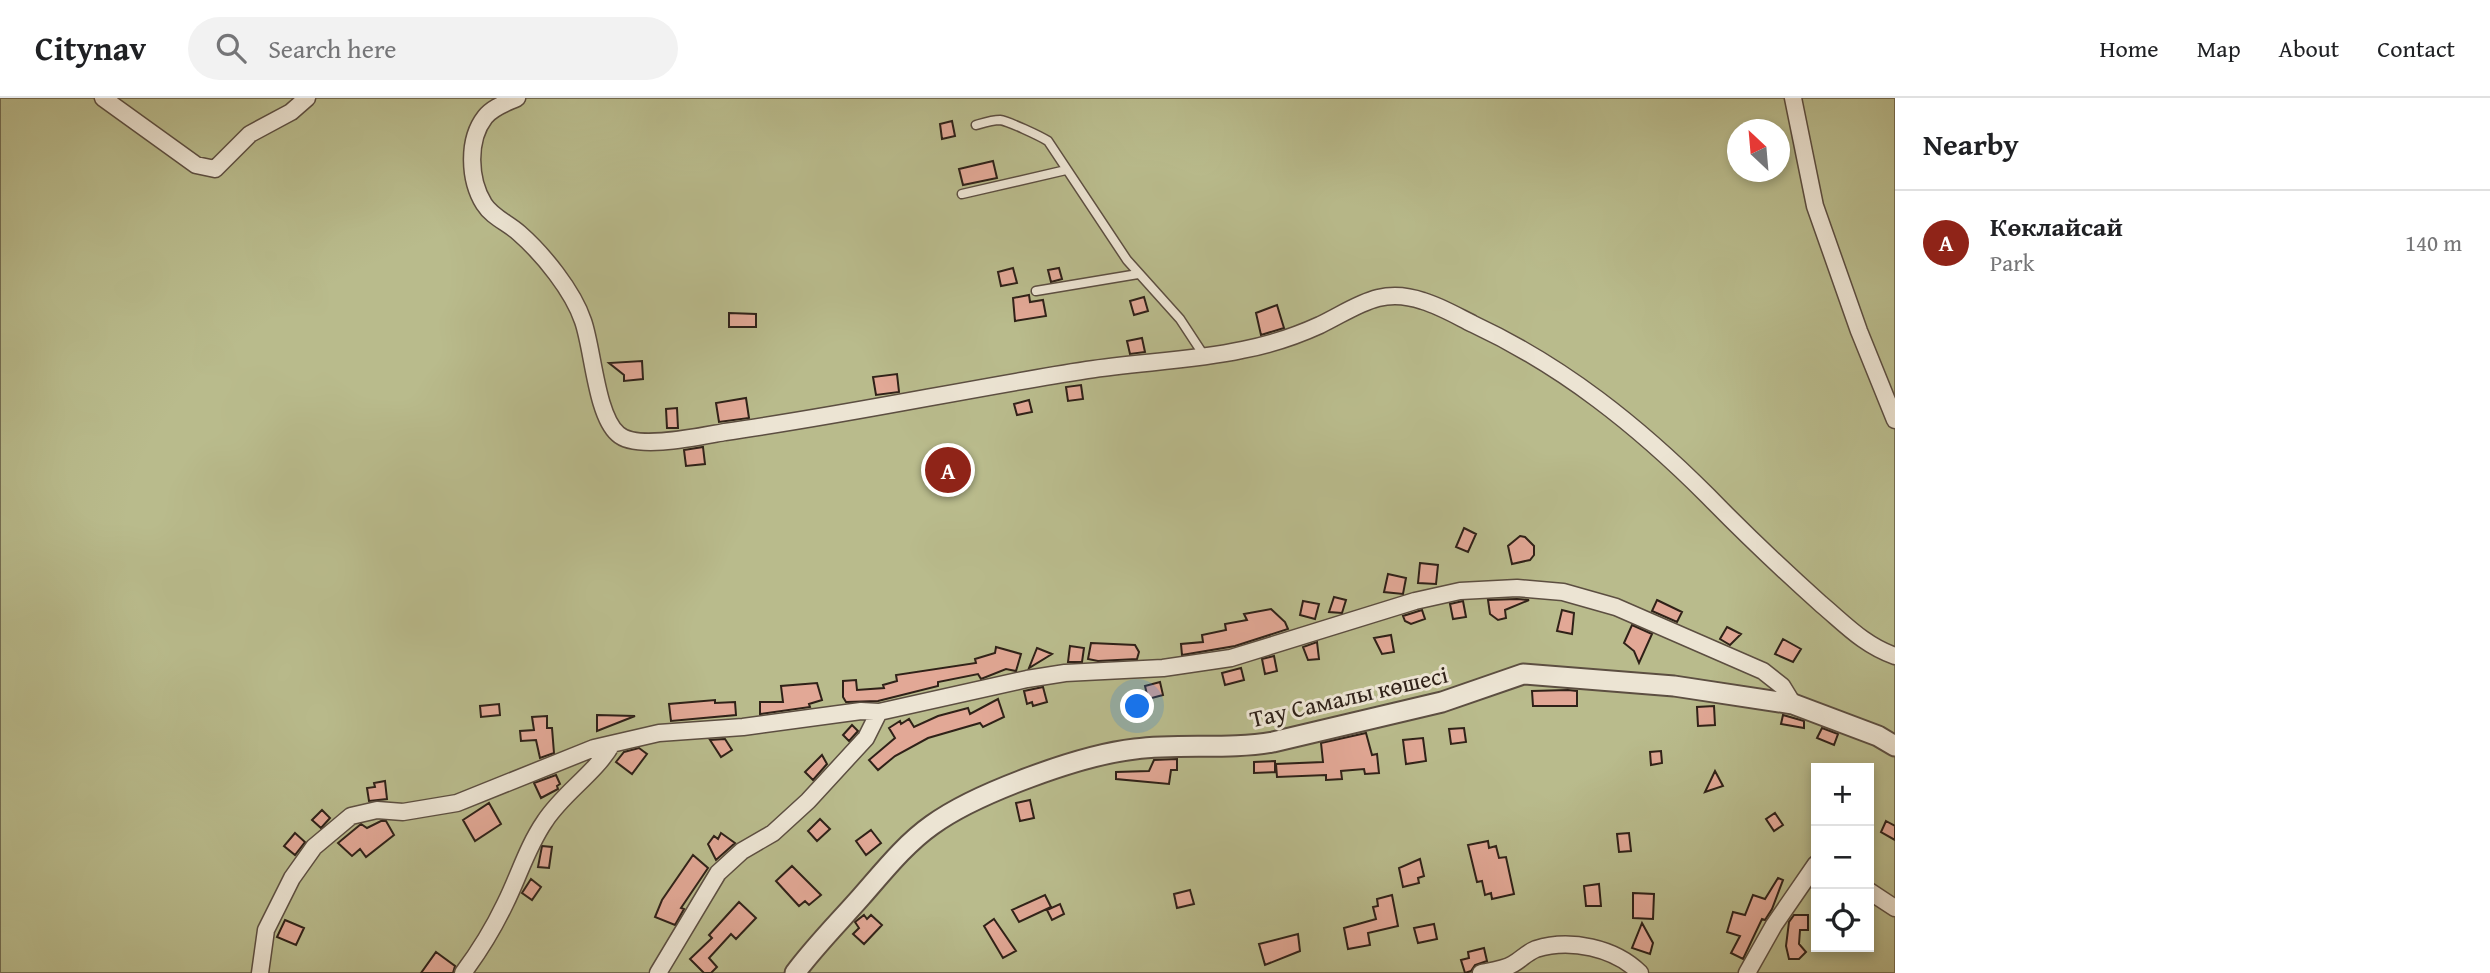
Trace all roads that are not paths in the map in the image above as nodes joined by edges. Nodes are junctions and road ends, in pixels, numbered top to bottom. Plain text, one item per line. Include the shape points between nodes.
1 (103, 98) edge
2 (307, 98) edge
3 (517, 98) edge
4 (1793, 98) edge
5 (976, 125) dead end
6 (1066, 170) junction
7 (962, 194) dead end
8 (1138, 274) junction
9 (1035, 291) dead end
10 (1203, 355) junction
11 (1895, 420) edge
12 (1895, 656) edge
13 (1793, 704) junction
14 (879, 712) junction
15 (612, 744) junction
16 (1895, 746) edge
17 (1811, 871) edge
18 (1874, 894) edge
19 (1895, 908) edge
20 (260, 973) edge
21 (463, 973) edge
22 (658, 973) edge
23 (795, 973) edge
24 (1481, 973) edge
25 (1640, 973) edge
26 (1747, 973) edge

1 - 2 street via 196,165 215,169 250,134
3 - 10 street via 493,110 480,127 472,157 477,187 485,207 528,241 575,303 606,413 620,437 631,441 680,439 1085,370
4 - 11 street via 1815,206
5 - 6 lane via 1002,120 1019,130 1032,131 1048,141
6 - 7 lane
6 - 8 lane
8 - 9 lane
8 - 10 lane via 1180,319
10 - 12 street via 1241,351 1282,339 1378,298 1397,294 1424,301 1561,370 1617,411 1780,570 1852,633
13 - 14 street via 1773,677 1654,622 1588,598 1517,588 1460,591 1404,604 1231,658 1163,668 1052,675
13 - 16 street, Тау Самалы көшесі
13 - 23 street, Тау Самалы көшесі via 1674,685 1523,674 1442,702 1273,741 1136,749 1097,756 1021,782 933,823 884,871
14 - 15 street via 697,729
14 - 22 street via 866,738 808,802 718,873
15 - 20 street via 457,803 403,812 377,810 341,822 314,847 279,901 266,929
15 - 21 street via 592,772 565,794 545,819 529,845 505,905
17 - 26 street
18 - 19 street
24 - 25 street via 1513,965 1539,948 1566,943 1607,952

